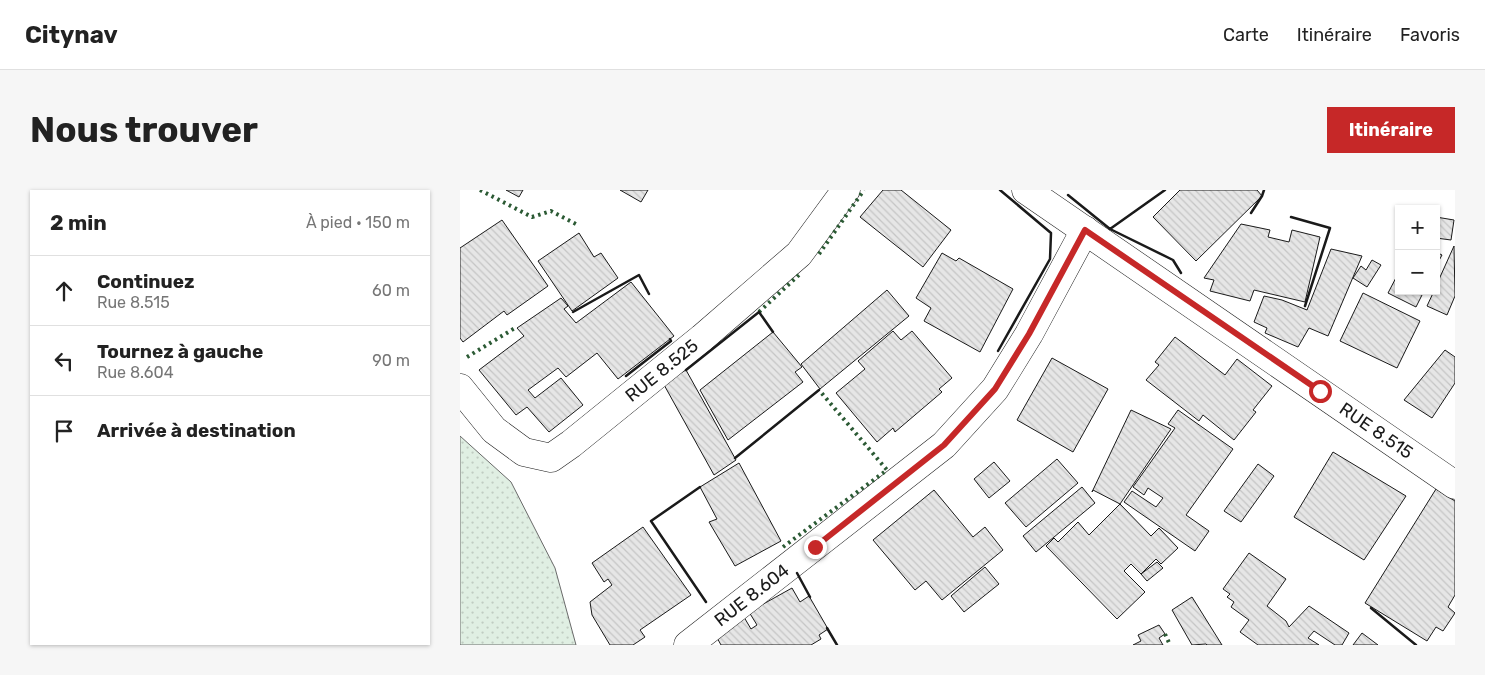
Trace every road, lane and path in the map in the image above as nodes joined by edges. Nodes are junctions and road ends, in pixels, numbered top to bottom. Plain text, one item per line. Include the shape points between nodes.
1 (846, 190) edge
2 (1026, 190) edge
3 (1085, 230) junction
4 (460, 388) edge
5 (1455, 485) edge
6 (688, 645) edge

1 - 4 street, RUE 8.525 via 799,254 702,338 551,458 524,452 494,430
2 - 3 street, RUE 8.515
3 - 5 street, RUE 8.515
3 - 6 street, RUE 8.604 via 995,389 944,445

